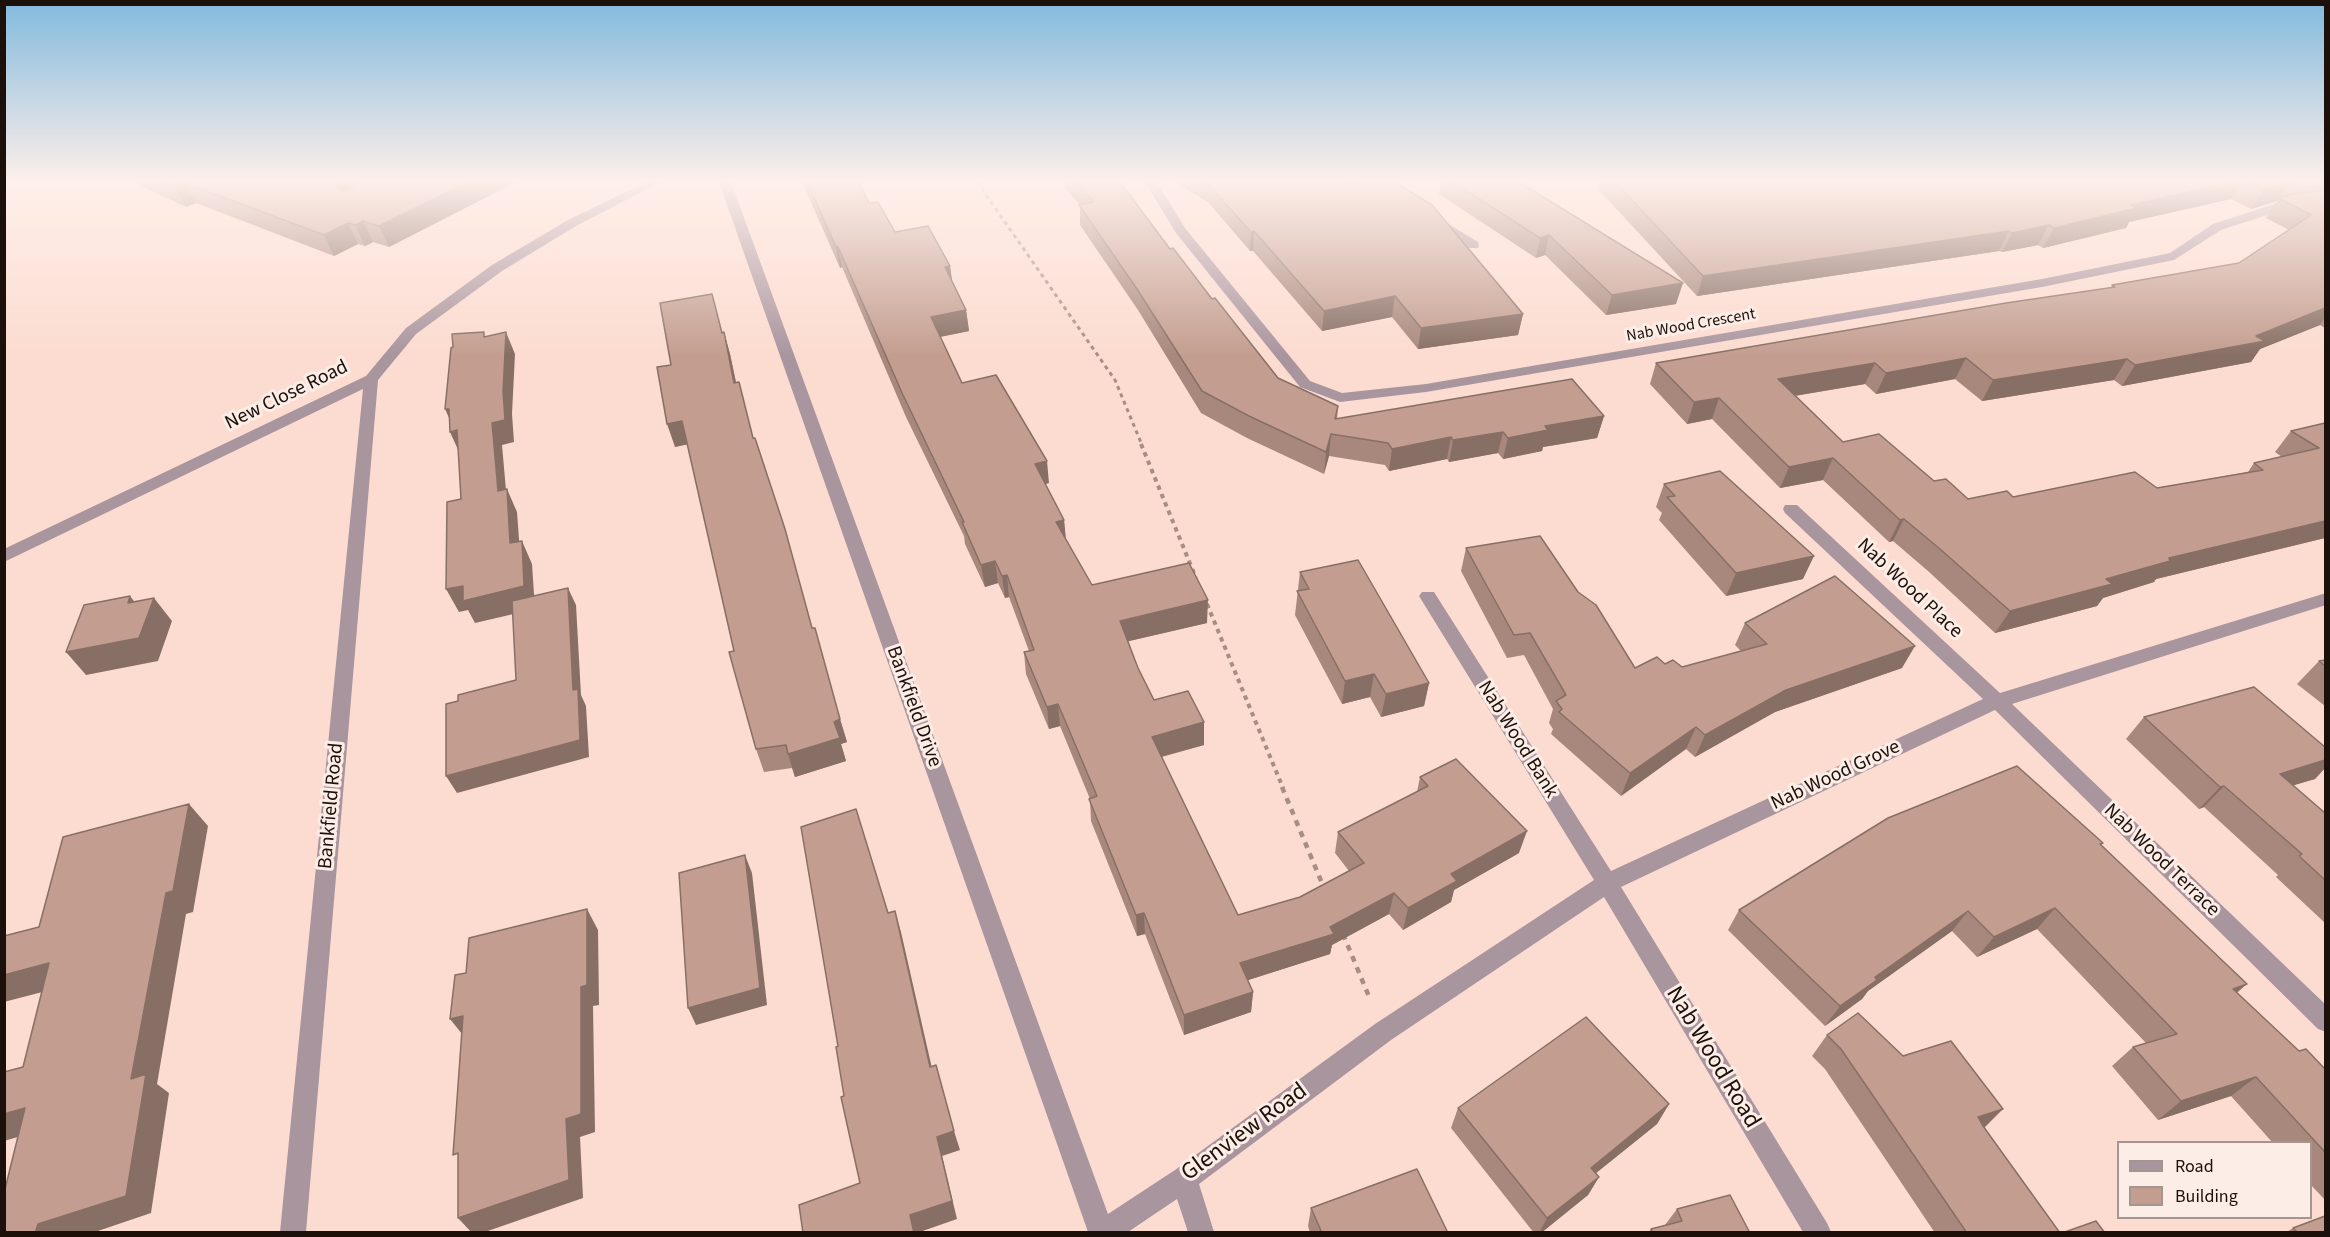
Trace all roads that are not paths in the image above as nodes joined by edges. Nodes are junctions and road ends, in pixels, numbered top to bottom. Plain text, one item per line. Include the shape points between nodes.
1 (545, 240) edge
2 (746, 240) edge
3 (1188, 240) edge
4 (1465, 240) edge
5 (2198, 240) edge
6 (1473, 245) dead end
7 (371, 379) junction
8 (1791, 509) dead end
9 (4, 556) edge
10 (1428, 596) dead end
11 (2325, 599) edge
12 (1997, 701) junction
13 (1607, 884) junction
14 (2325, 1021) edge
15 (1383, 1032) joint
16 (1184, 1179) junction
17 (293, 1233) edge
18 (1101, 1233) edge
19 (1106, 1233) edge
20 (1201, 1233) edge
21 (1818, 1233) edge

1 - 7 street, New Close Road via 497,268 411,331
2 - 18 street, Bankfield Drive
3 - 5 street, Nab Wood Crescent via 1305,384 1340,398 1426,388 2043,283 2174,256
4 - 6 street
7 - 9 street, New Close Road
7 - 17 street, Bankfield Road
8 - 12 street, Nab Wood Place
10 - 13 street, Nab Wood Bank
11 - 12 street, Nab Wood Grove
12 - 13 street, Nab Wood Grove
12 - 14 street, Nab Wood Terrace
13 - 15 street, Nab Wood Grove
13 - 21 street, Nab Wood Road
15 - 16 street, Glenview Road
16 - 19 street, Glenview Road
16 - 20 street

